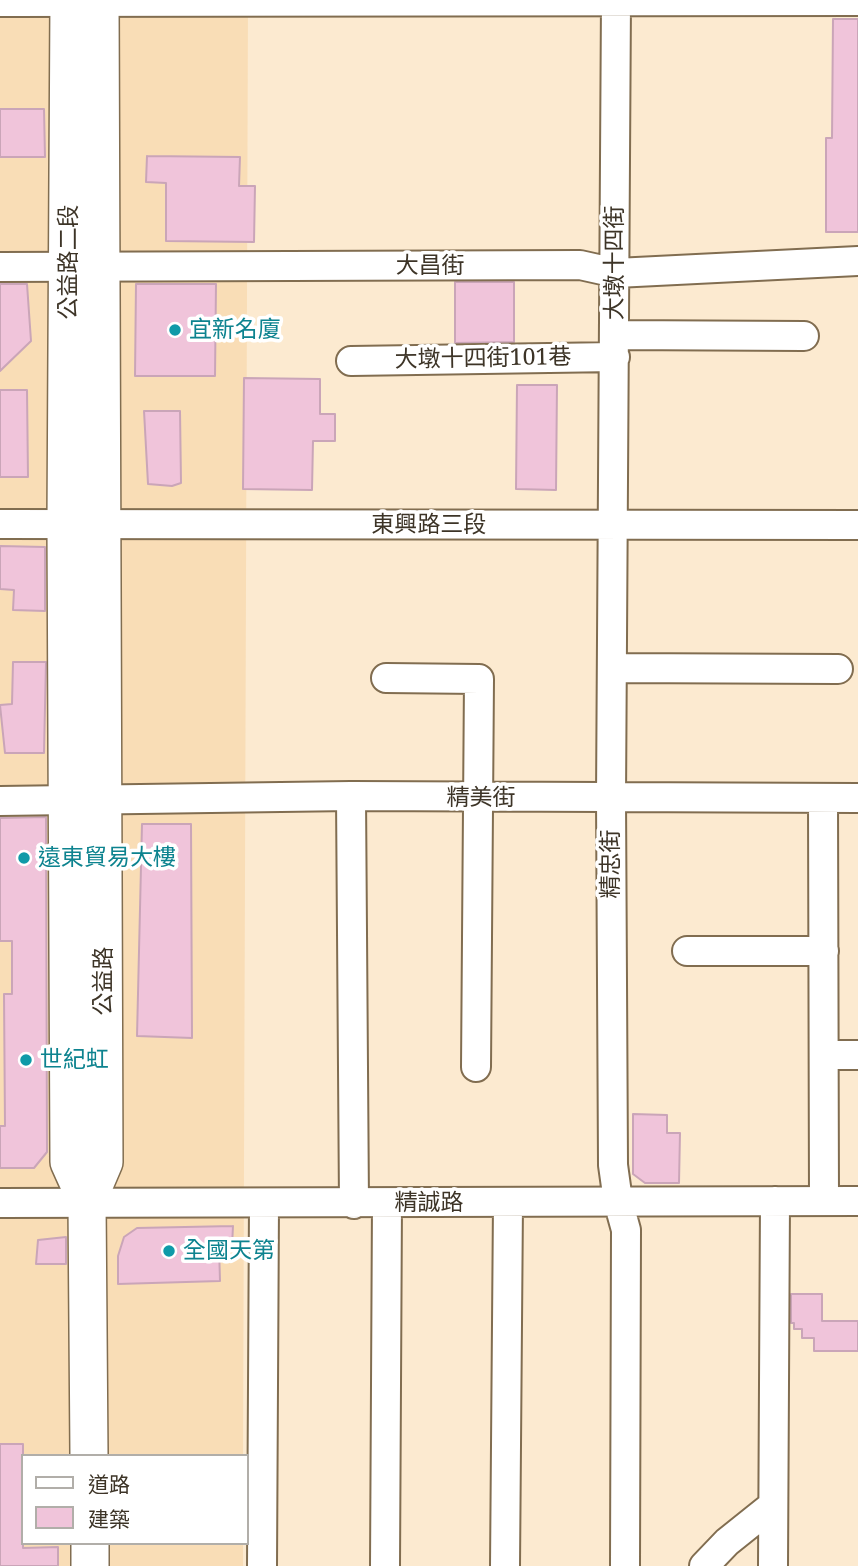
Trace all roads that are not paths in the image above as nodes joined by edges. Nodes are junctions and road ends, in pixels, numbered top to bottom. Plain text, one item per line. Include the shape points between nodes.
1 (616, 0) edge
2 (85, 1) edge
3 (858, 1) edge
4 (0, 2) edge
5 (858, 261) edge
6 (0, 267) edge
7 (85, 267) junction
8 (616, 273) junction
9 (804, 335) dead end
10 (615, 346) junction
11 (351, 361) dead end
12 (0, 524) edge
13 (66, 524) junction
14 (102, 524) junction
15 (858, 525) edge
16 (614, 526) junction
17 (613, 668) junction
18 (838, 669) dead end
19 (386, 678) dead end
20 (351, 796) junction
21 (478, 798) junction
22 (611, 798) junction
23 (824, 798) junction
24 (104, 799) junction
25 (858, 799) edge
26 (0, 801) edge
27 (67, 801) junction
28 (687, 951) dead end
29 (824, 951) junction
30 (824, 1055) junction
31 (858, 1055) edge
32 (476, 1068) dead end
33 (618, 1201) junction
34 (824, 1201) junction
35 (87, 1202) junction
36 (775, 1202) junction
37 (858, 1202) edge
38 (0, 1203) edge
39 (387, 1203) junction
40 (508, 1203) junction
41 (264, 1204) junction
42 (354, 1204) junction
43 (89, 1454) edge
44 (772, 1506) junction
45 (90, 1545) edge
46 (90, 1566) edge
47 (262, 1566) edge
48 (385, 1566) edge
49 (505, 1566) edge
50 (625, 1566) edge
51 (704, 1566) edge
52 (773, 1566) edge

1 - 2 street
1 - 3 street
1 - 8 street, 大墩十四街
2 - 4 street
2 - 7 main road, 公益路二段
5 - 8 street, 大昌街
6 - 7 street, 大昌街
7 - 8 street, 大昌街 via 580,265
7 - 13 main road, 公益路二段
7 - 14 main road, 公益路二段
8 - 10 street, 大墩十四街
9 - 10 street, 大墩十四街101巷
10 - 11 street, 大墩十四街101巷
10 - 16 street, 大墩十四街
12 - 13 street, 東興路三段
13 - 14 street, 東興路三段
13 - 27 main road, 公益路
14 - 16 street, 東興路三段
14 - 24 main road, 公益路
15 - 16 street, 東興路三段
16 - 17 street, 精忠街
17 - 18 street
17 - 22 street, 精忠街
19 - 21 street via 479,679
20 - 21 street, 精美街
20 - 24 street, 精美街
20 - 42 street
21 - 22 street, 精美街
21 - 32 street
22 - 23 street, 精美街
22 - 33 street, 精忠街 via 613,1165
23 - 25 street, 精美街
23 - 29 street
24 - 27 street
24 - 35 main road, 公益路 via 104,1162
26 - 27 street
27 - 35 main road, 公益路 via 69,1162
28 - 29 street
29 - 30 street
30 - 31 street
30 - 34 street
33 - 36 street, 精誠路
33 - 40 street, 精誠路
33 - 50 street, 精忠街 via 626,1230
34 - 36 street, 精誠路
34 - 37 street, 精誠路
35 - 38 street, 精誠路
35 - 41 street, 精誠路
35 - 43 main road, 公益路
36 - 44 street
39 - 40 street, 精誠路
39 - 42 street, 精誠路
39 - 48 street
40 - 49 street
41 - 42 street, 精誠路
41 - 47 street
44 - 51 street
44 - 52 street
45 - 46 main road

